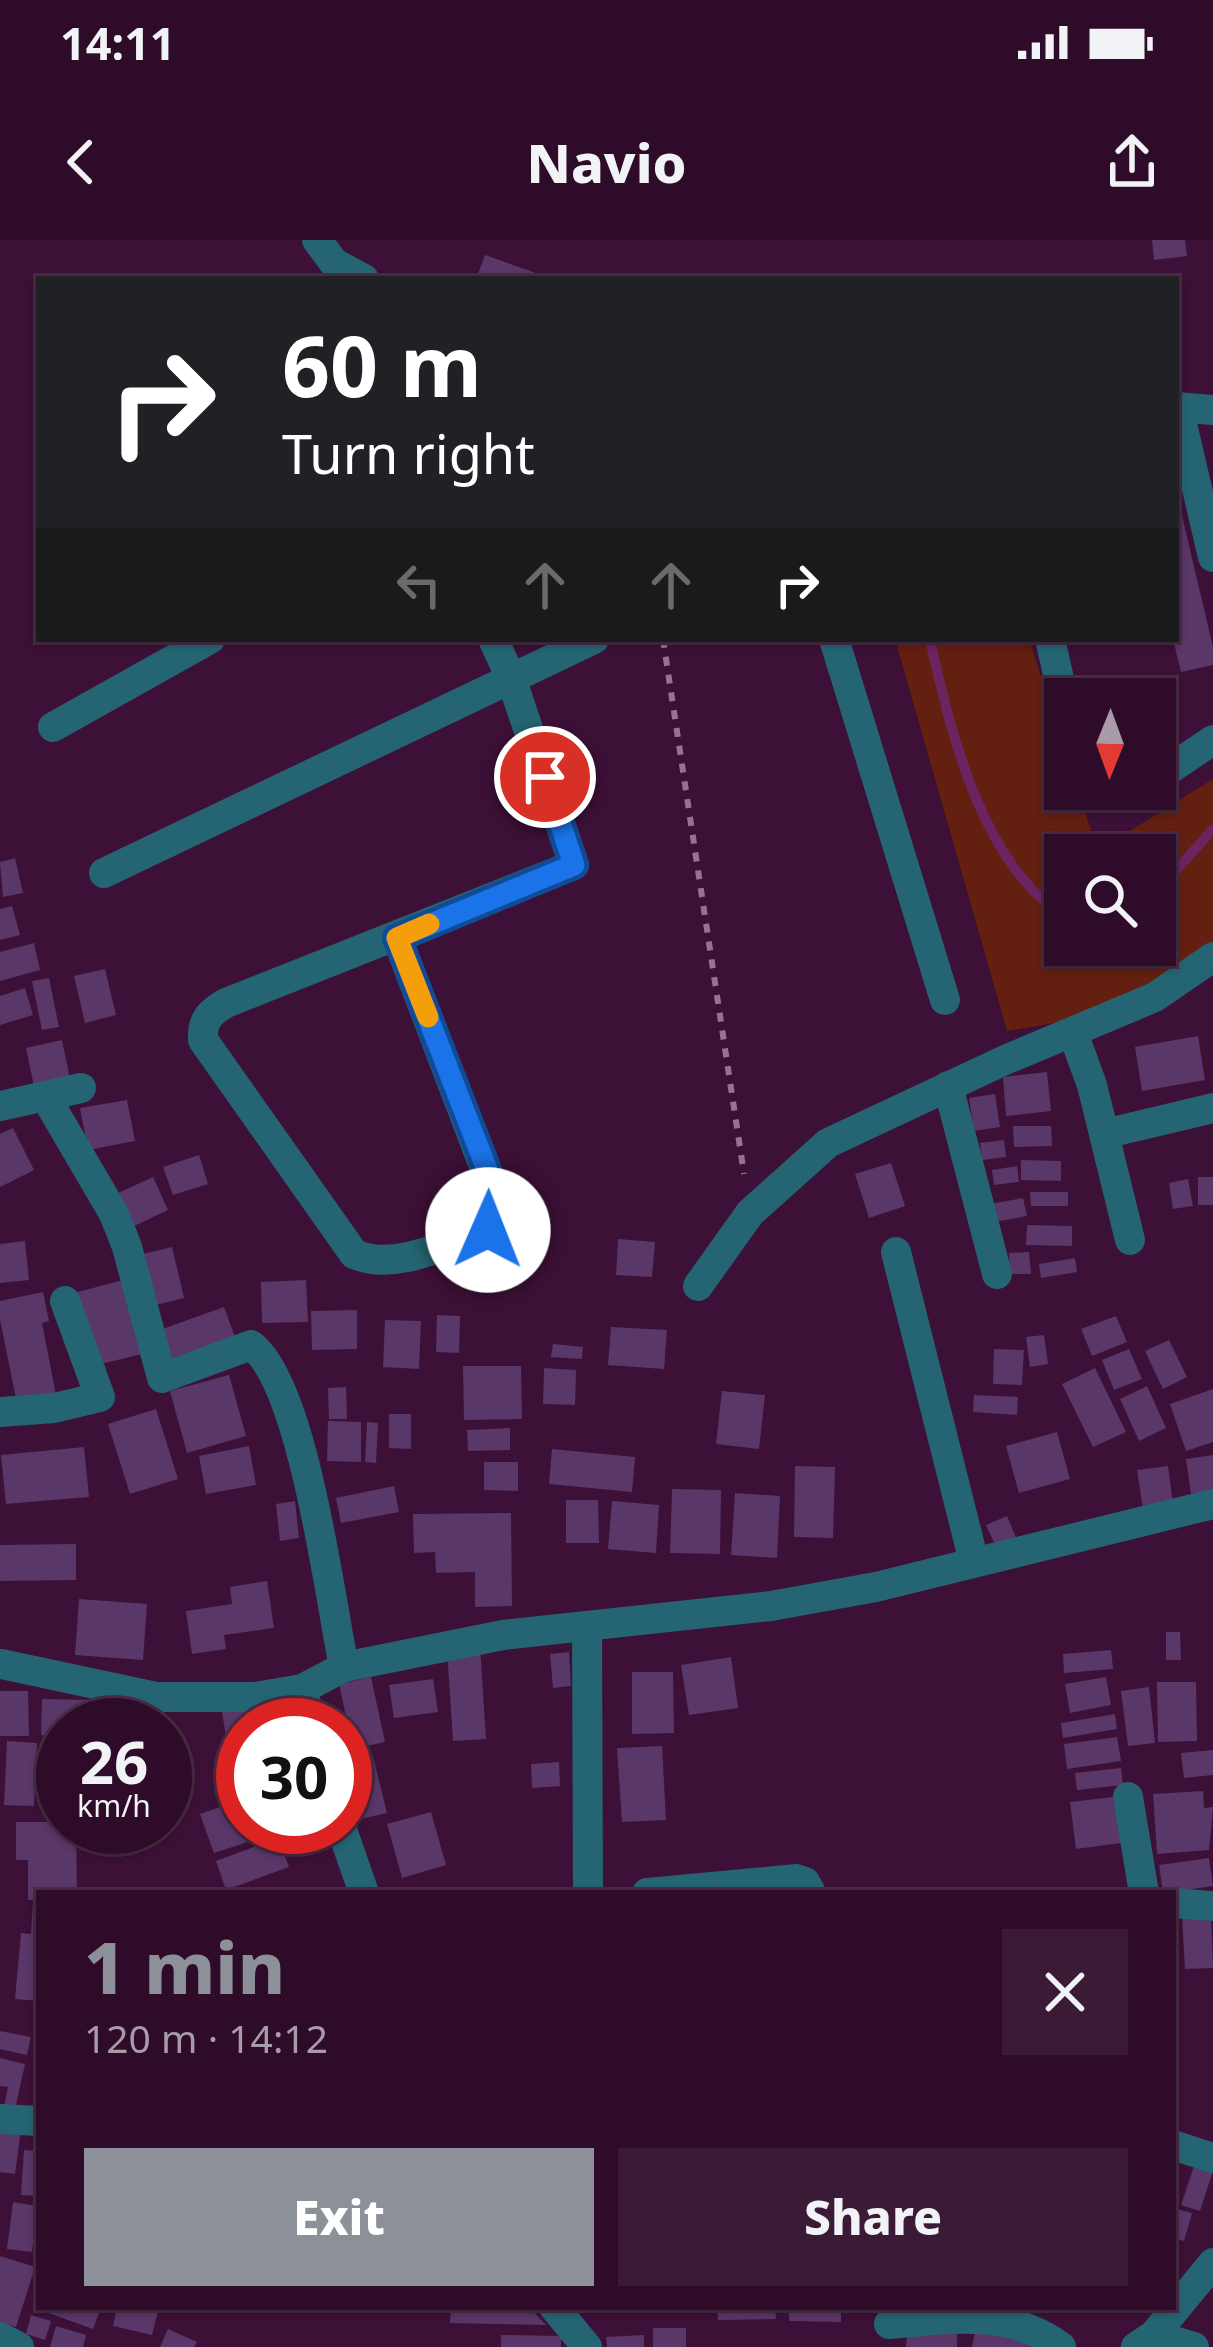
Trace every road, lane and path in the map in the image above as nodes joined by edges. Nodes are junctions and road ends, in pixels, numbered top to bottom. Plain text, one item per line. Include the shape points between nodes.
1 (317, 240) edge
2 (358, 276) edge
3 (1179, 407) edge
4 (1213, 410) edge
5 (1179, 415) edge
6 (1213, 557) edge
7 (205, 642) edge
8 (494, 642) edge
9 (589, 642) edge
10 (663, 642) edge
11 (835, 642) edge
12 (1050, 642) edge
13 (511, 678) junction
14 (1058, 678) edge
15 (52, 727) dead end
16 (1213, 740) edge
17 (1176, 765) edge
18 (104, 873) dead end
19 (397, 938) junction
20 (1213, 957) edge
21 (945, 1000) dead end
22 (1073, 1033) junction
23 (948, 1086) junction
24 (81, 1088) dead end
25 (45, 1096) junction
26 (0, 1106) edge
27 (1213, 1108) edge
28 (1104, 1134) junction
29 (750, 1213) junction
30 (1130, 1240) dead end
31 (896, 1252) dead end
32 (997, 1274) dead end
33 (698, 1286) dead end
34 (64, 1301) dead end
35 (0, 1412) edge
36 (1213, 1504) edge
37 (974, 1562) junction
38 (587, 1626) junction
39 (0, 1663) edge
40 (344, 1666) junction
41 (302, 1689) junction
42 (304, 1698) edge
43 (1128, 1797) dead end
44 (350, 1854) edge
45 (363, 1890) edge
46 (588, 1890) edge
47 (683, 1890) edge
48 (809, 1890) edge
49 (1144, 1890) edge
50 (1176, 1903) edge
51 (1213, 1906) edge
52 (0, 2120) edge
53 (36, 2120) edge
54 (1176, 2146) edge
55 (1213, 2158) edge
56 (1213, 2263) edge
57 (1176, 2305) edge
58 (556, 2310) edge
59 (1172, 2310) edge
60 (908, 2318) edge
61 (0, 2337) edge
62 (1145, 2341) edge
63 (19, 2347) edge
64 (587, 2347) edge
65 (1061, 2347) edge
66 (1194, 2347) edge

1 - 2 street via 334,263
3 - 4 street
5 - 6 street
7 - 15 street
8 - 13 street
9 - 13 street
10 - 29 path
11 - 21 street
12 - 14 street
13 - 18 street
13 - 19 street via 574,865
16 - 17 street
19 - 19 street via 500,1208 488,1230 369,1260 354,1254 203,1040 203,1029 226,1003
20 - 22 street via 1155,997
22 - 23 street
22 - 28 street
23 - 29 street via 828,1144
23 - 32 street
24 - 25 street
25 - 26 street
25 - 40 street via 114,1214 162,1378 251,1345 270,1365 302,1460
27 - 28 street
28 - 30 street
29 - 33 street
31 - 37 street
34 - 35 street via 100,1397
36 - 37 street
37 - 38 street via 771,1606
38 - 40 street
38 - 46 street
39 - 41 street via 156,1696
40 - 41 street
41 - 42 street
43 - 49 street
44 - 45 street
47 - 48 street via 802,1880
50 - 51 street
52 - 53 street
54 - 55 street
56 - 57 street
58 - 64 street
59 - 62 street
60 - 65 street via 1007,2320
61 - 63 street
62 - 66 street

